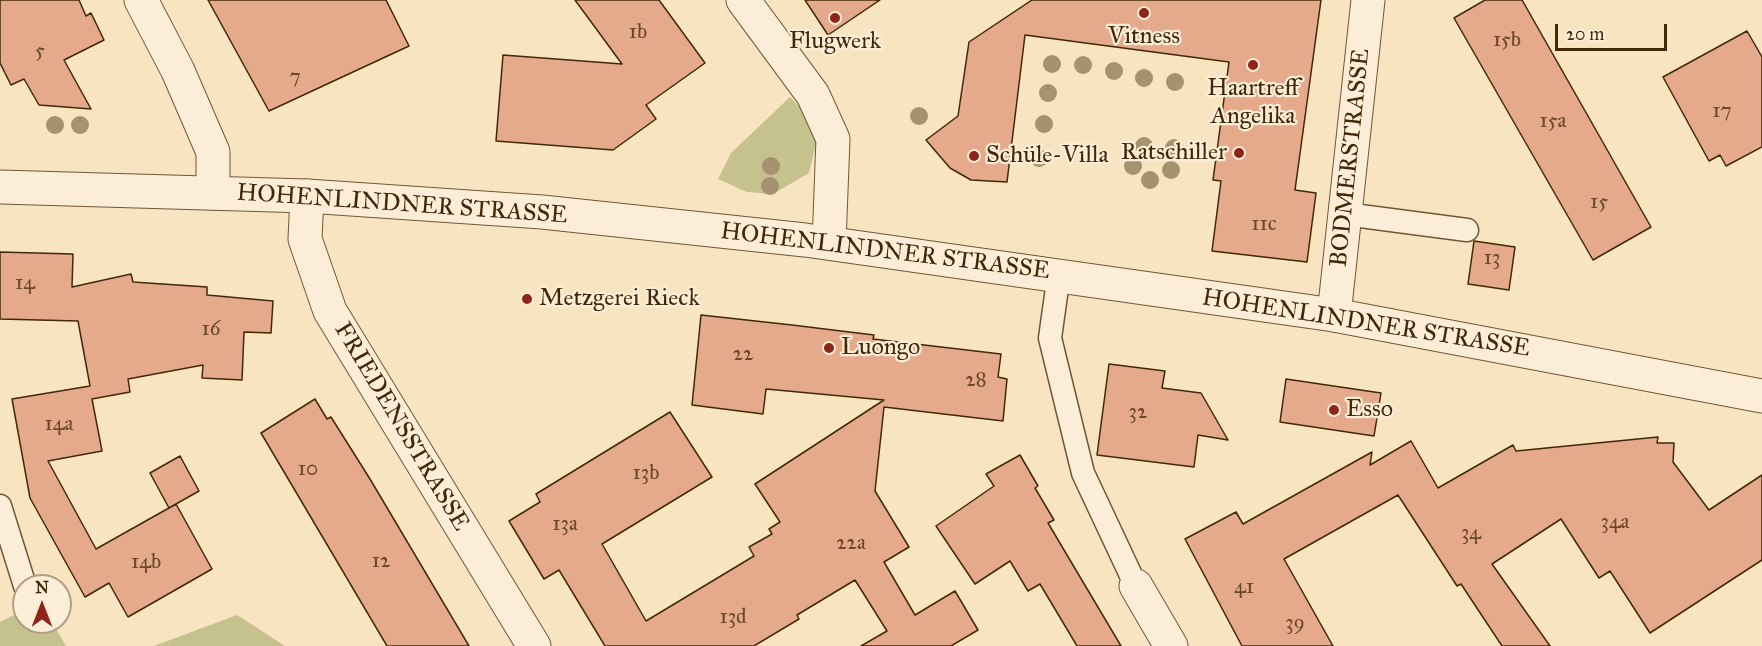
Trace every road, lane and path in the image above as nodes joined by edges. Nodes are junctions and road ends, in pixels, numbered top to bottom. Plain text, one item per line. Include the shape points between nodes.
1 (141, 0) edge
2 (743, 0) edge
3 (1368, 0) edge
4 (0, 187) edge
5 (213, 193) junction
6 (307, 196) junction
7 (1345, 214) junction
8 (1467, 230) dead end
9 (829, 243) junction
10 (1059, 274) junction
11 (1334, 315) junction
12 (1762, 396) edge
13 (0, 506) edge
14 (21, 574) edge
15 (1136, 586) joint
16 (534, 646) edge
17 (1171, 646) edge

1 - 5 street via 178,71 213,152
2 - 9 street via 813,95 833,139
3 - 7 street, BODMERSTRASSE
4 - 5 street, HOHENLINDNER STRASSE
5 - 6 street, HOHENLINDNER STRASSE
6 - 9 street, HOHENLINDNER STRASSE via 542,212
6 - 16 street, FRIEDENSSTRASSE via 305,239 330,311
7 - 8 lane
7 - 11 street, BODMERSTRASSE
9 - 10 street, HOHENLINDNER STRASSE
10 - 11 street, HOHENLINDNER STRASSE
10 - 15 lane via 1050,338 1083,473
11 - 12 street, HOHENLINDNER STRASSE
13 - 14 lane
15 - 17 street

